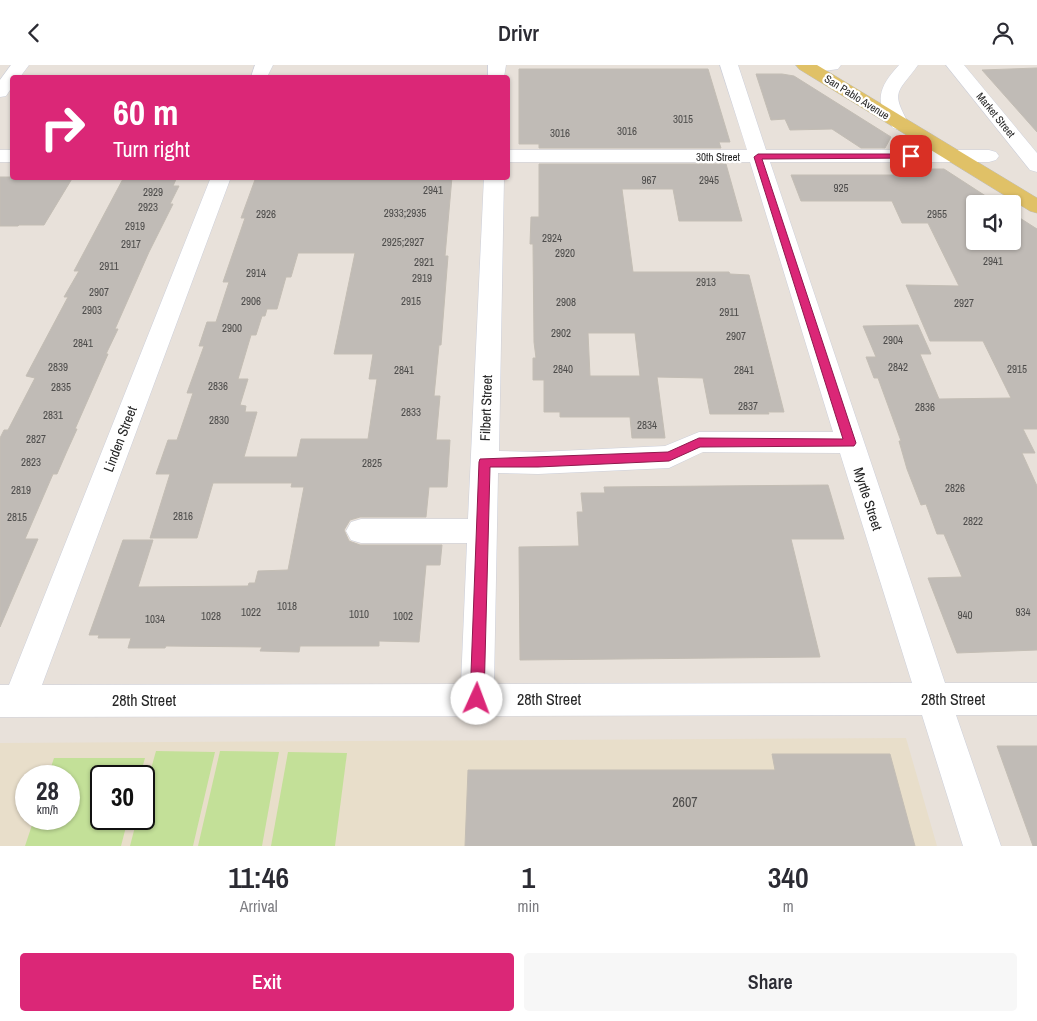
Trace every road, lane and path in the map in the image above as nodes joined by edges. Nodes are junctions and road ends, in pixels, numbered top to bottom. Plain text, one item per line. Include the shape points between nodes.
1 (728, 65) edge
2 (833, 65) edge
3 (909, 65) edge
4 (955, 65) edge
5 (807, 66) edge
6 (10, 78) edge
7 (0, 92) edge
8 (887, 96) junction
9 (900, 124) junction
10 (510, 156) edge
11 (954, 156) junction
12 (989, 156) junction
13 (758, 157) junction
14 (1037, 166) edge
15 (220, 180) edge
16 (494, 180) edge
17 (1037, 185) edge
18 (1037, 207) edge
19 (850, 443) junction
20 (484, 462) junction
21 (361, 531) dead end
22 (482, 531) junction
23 (477, 699) junction
24 (934, 699) junction
25 (1037, 699) edge
26 (10, 701) edge
27 (982, 846) edge

1 - 13 street, Myrtle Street
2 - 5 street
2 - 8 main road, San Pablo Avenue
3 - 8 street via 892,83
4 - 14 street, Market Street
5 - 9 main road, San Pablo Avenue
6 - 7 street
8 - 9 street
8 - 12 main road, San Pablo Avenue
9 - 11 main road, San Pablo Avenue
10 - 13 street, 30th Street
11 - 12 street, 30th Street
11 - 13 street, 30th Street
11 - 18 main road, San Pablo Avenue
12 - 17 main road, San Pablo Avenue
13 - 19 street, Myrtle Street
15 - 26 street, Linden Street
16 - 20 street, Filbert Street
19 - 20 street via 699,443 669,457
19 - 24 street, Myrtle Street
20 - 22 street, Filbert Street
21 - 22 street
22 - 23 street, Filbert Street
23 - 24 street, 28th Street
23 - 26 street, 28th Street
24 - 25 street, 28th Street
24 - 27 street, Myrtle Street

